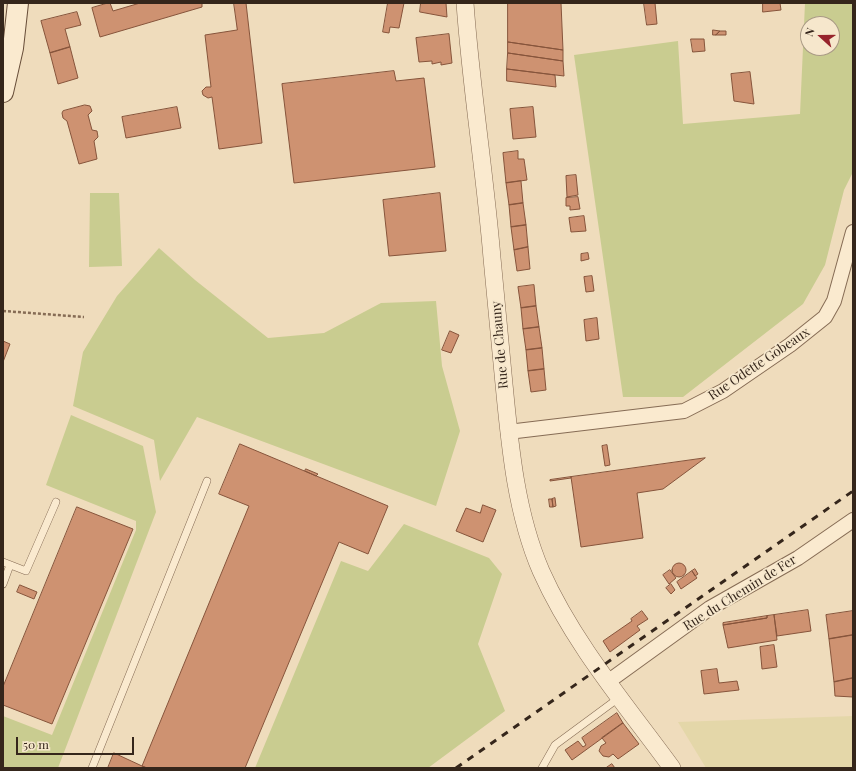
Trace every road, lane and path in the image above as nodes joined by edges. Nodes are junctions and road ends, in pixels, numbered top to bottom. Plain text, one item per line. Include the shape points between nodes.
1 (18, 3) edge
2 (464, 3) edge
3 (3, 92) edge
4 (853, 232) edge
5 (3, 311) edge
6 (84, 317) dead end
7 (508, 432) junction
8 (207, 481) dead end
9 (56, 502) dead end
10 (853, 520) edge
11 (7, 564) edge
12 (3, 584) edge
13 (604, 674) junction
14 (620, 697) junction
15 (92, 768) edge
16 (542, 768) edge
17 (672, 768) edge

1 - 3 main road via 13,48
2 - 7 street, Rue de Chauny via 470,75 487,204
4 - 7 street, Rue Odette Gobeaux via 834,301 825,317 790,345 723,391 684,411
5 - 6 path
7 - 13 street, Rue de Chauny via 524,517 541,571 568,623
8 - 15 lane
9 - 11 lane via 26,571
10 - 13 street, Rue du Chemin de Fer via 798,558 710,608
11 - 12 lane
13 - 14 street, Rue de Chauny
14 - 16 lane via 555,745
14 - 17 street, Rue de Chauny

